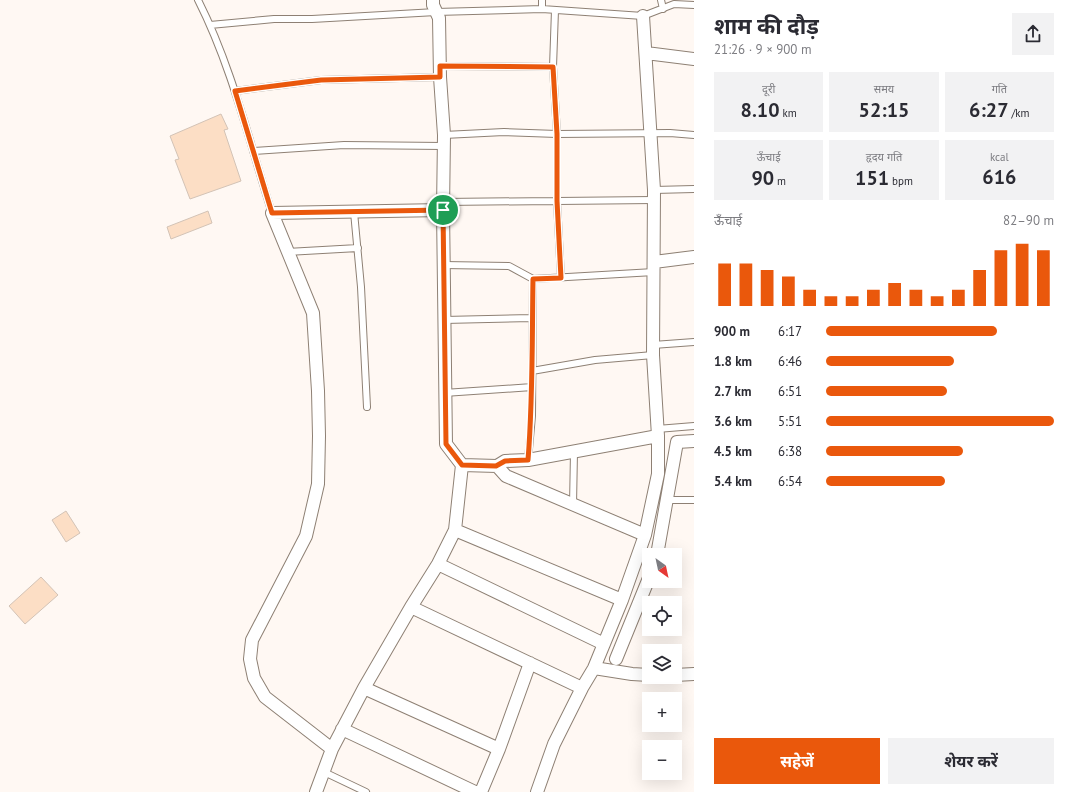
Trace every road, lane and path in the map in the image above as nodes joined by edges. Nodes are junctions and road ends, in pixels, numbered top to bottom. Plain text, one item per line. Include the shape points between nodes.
1 (198, 0) edge
2 (433, 0) edge
3 (542, 0) edge
4 (661, 0) edge
5 (694, 5) edge
6 (542, 9) junction
7 (662, 9) junction
8 (555, 10) junction
9 (436, 12) junction
10 (643, 16) junction
11 (210, 25) junction
12 (646, 53) junction
13 (694, 59) edge
14 (553, 67) junction
15 (440, 72) junction
16 (235, 91) junction
17 (651, 133) junction
18 (557, 134) junction
19 (694, 135) edge
20 (444, 140) junction
21 (253, 151) junction
22 (694, 189) edge
23 (654, 195) junction
24 (557, 201) junction
25 (443, 206) junction
26 (354, 212) junction
27 (272, 213) junction
28 (358, 248) junction
29 (287, 252) junction
30 (694, 258) edge
31 (444, 265) junction
32 (654, 267) junction
33 (561, 278) junction
34 (533, 279) junction
35 (532, 318) junction
36 (444, 320) junction
37 (694, 342) edge
38 (653, 350) junction
39 (532, 371) junction
40 (532, 387) junction
41 (444, 393) junction
42 (367, 407) dead end
43 (694, 426) edge
44 (658, 433) junction
45 (694, 440) edge
46 (574, 452) junction
47 (528, 460) junction
48 (462, 465) junction
49 (496, 466) junction
50 (667, 500) junction
51 (694, 500) edge
52 (573, 505) junction
53 (455, 530) junction
54 (645, 536) junction
55 (658, 548) edge
56 (438, 564) junction
57 (645, 588) edge
58 (622, 600) junction
59 (411, 607) junction
60 (604, 644) junction
61 (616, 659) dead end
62 (530, 663) junction
63 (594, 668) junction
64 (694, 674) edge
65 (642, 675) edge
66 (682, 675) edge
67 (364, 688) junction
68 (582, 688) junction
69 (342, 729) junction
70 (332, 749) junction
71 (499, 749) junction
72 (324, 772) junction
73 (316, 792) edge
74 (366, 792) edge
75 (475, 792) edge
76 (481, 792) edge
77 (537, 792) edge

1 - 11 lane
2 - 9 street
3 - 6 lane
4 - 7 lane
5 - 7 lane via 674,4
6 - 8 lane
6 - 9 lane
7 - 10 lane
8 - 10 lane
8 - 14 lane
9 - 11 lane via 274,19
9 - 15 street via 439,18
10 - 12 street
11 - 16 lane
12 - 13 street
12 - 17 street
14 - 15 lane
14 - 18 lane
15 - 16 lane via 321,80
15 - 20 street
16 - 21 lane
17 - 18 lane
17 - 19 lane
17 - 23 street
18 - 20 lane via 504,132
18 - 24 lane
20 - 21 lane
20 - 25 street
21 - 27 lane
22 - 23 lane
23 - 24 lane
23 - 32 street
24 - 25 lane
24 - 33 lane
25 - 26 street
25 - 31 street
26 - 27 street
26 - 28 lane
27 - 29 street
28 - 29 lane
28 - 42 lane
29 - 70 street via 313,313 320,436 318,484 306,536 252,640 250,659 254,678 265,697
30 - 32 street
31 - 34 lane via 509,266
31 - 36 street
32 - 33 lane
32 - 38 street
33 - 34 lane
34 - 35 lane
35 - 36 lane
35 - 39 lane
36 - 41 street
37 - 38 lane
38 - 39 lane
38 - 44 street
39 - 40 lane
40 - 41 lane
40 - 47 lane
41 - 48 street via 446,444
43 - 44 lane
44 - 46 street
44 - 54 street via 658,474
45 - 50 street via 677,442
46 - 47 street
46 - 52 lane
47 - 49 street via 505,461
48 - 49 street
48 - 53 street
49 - 52 street via 506,476
50 - 51 lane
50 - 55 street
52 - 54 street
53 - 56 street
53 - 58 street
54 - 58 street
56 - 59 street
56 - 60 street
57 - 61 street
58 - 60 street
59 - 62 street
59 - 67 street
60 - 63 street
62 - 68 street
62 - 71 street
63 - 65 street
63 - 68 street
64 - 66 street
67 - 69 street
67 - 71 street
68 - 77 street via 554,744
69 - 70 street
69 - 75 street
70 - 72 street
71 - 76 street
72 - 73 street
72 - 74 lane

